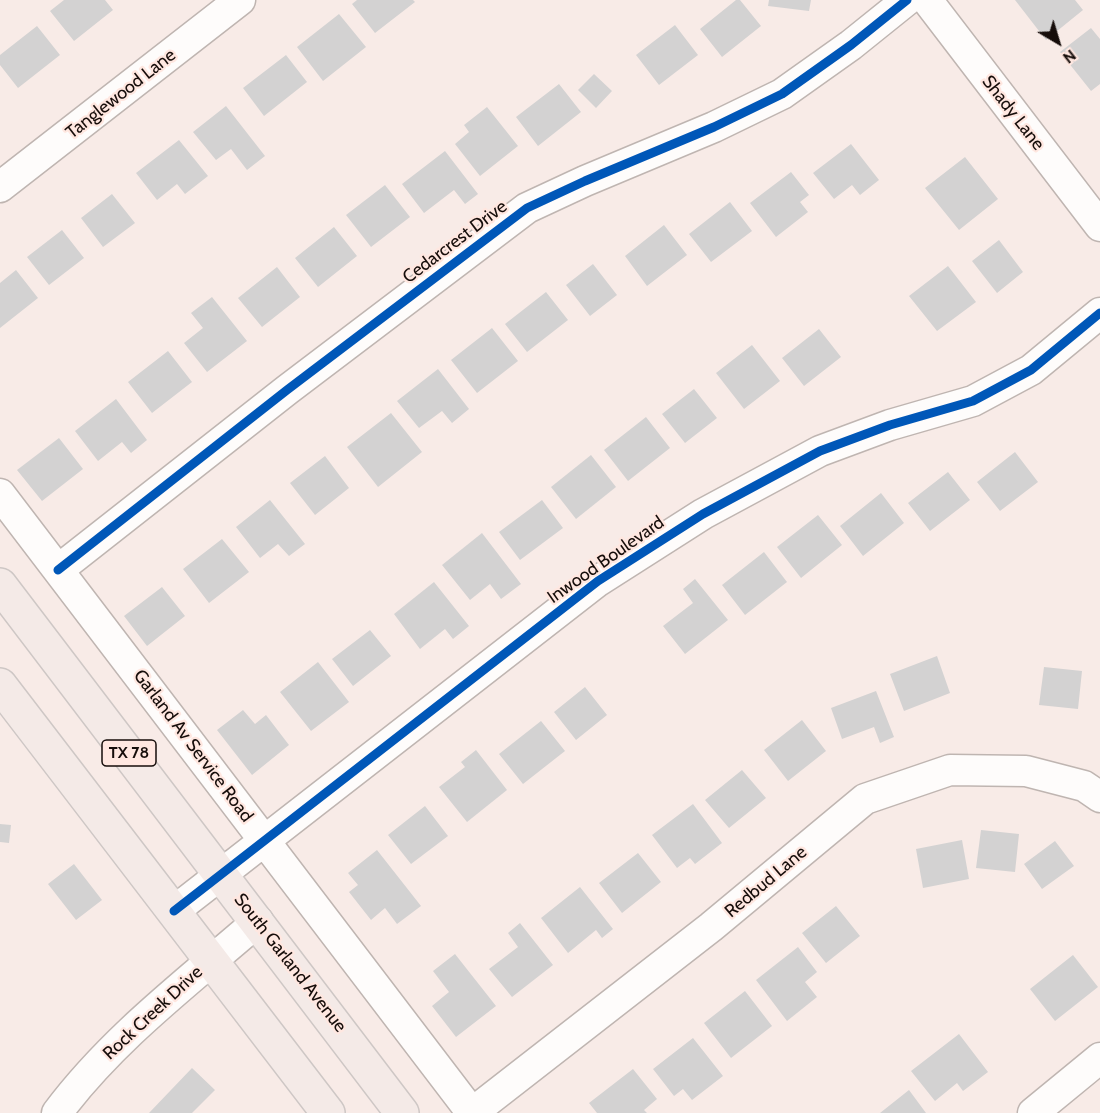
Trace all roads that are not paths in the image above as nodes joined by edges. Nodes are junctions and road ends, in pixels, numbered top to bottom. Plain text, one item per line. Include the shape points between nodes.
1 (240, 0) edge
2 (907, 0) edge
3 (927, 0) edge
4 (0, 187) edge
5 (1100, 226) edge
6 (1100, 313) edge
7 (0, 494) edge
8 (58, 570) junction
9 (0, 585) edge
10 (0, 685) edge
11 (1100, 797) edge
12 (266, 842) junction
13 (223, 875) junction
14 (174, 911) junction
15 (258, 921) junction
16 (212, 960) junction
17 (1100, 1058) edge
18 (57, 1113) edge
19 (328, 1113) edge
20 (402, 1113) edge
21 (472, 1113) edge
22 (1033, 1113) edge

1 - 4 street, Tanglewood Lane
2 - 8 street, Cedarcrest Drive via 782,94 527,208
3 - 5 street, Shady Lane
6 - 12 street, Inwood Boulevard via 1031,370 973,401 820,451 703,514 646,550 598,581
7 - 8 street, Garland Av Service Road
8 - 12 street, Garland Av Service Road
9 - 13 main road, South Garland Avenue / TX 78
10 - 14 main road
11 - 21 street, Redbud Lane via 1084,786 1026,771 950,770 865,799 711,927
12 - 13 street, Inwood Boulevard
12 - 21 street, Garland Av Service Road
13 - 14 street, Inwood Boulevard
13 - 15 main road, South Garland Avenue / TX 78
14 - 16 main road
15 - 16 street, Rock Creek Drive
15 - 20 main road, South Garland Avenue / TX 78
16 - 18 street, Rock Creek Drive via 132,1030 79,1084
16 - 19 main road
17 - 22 street

